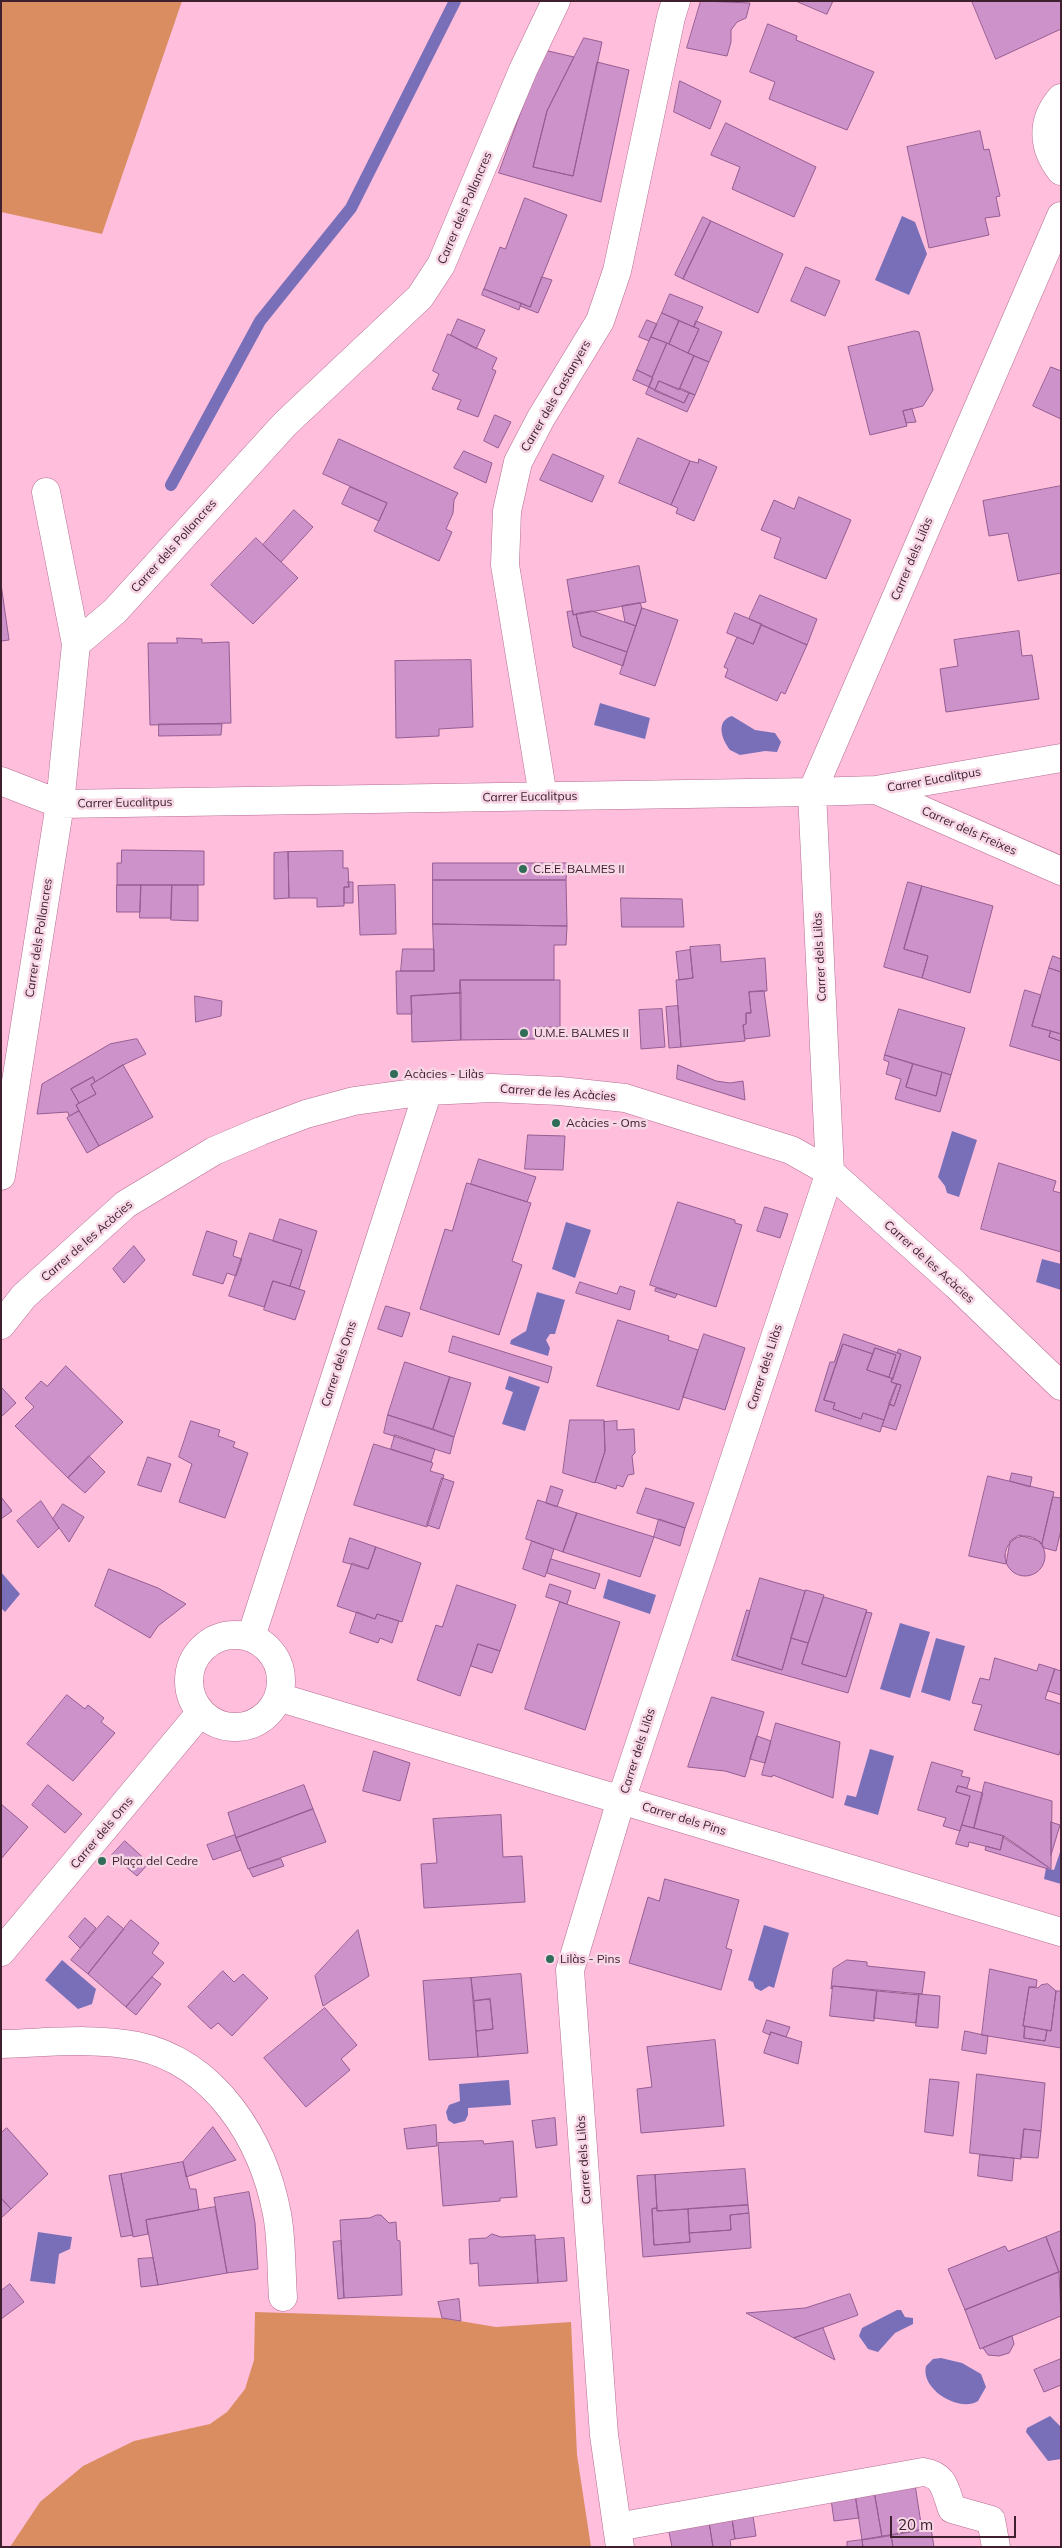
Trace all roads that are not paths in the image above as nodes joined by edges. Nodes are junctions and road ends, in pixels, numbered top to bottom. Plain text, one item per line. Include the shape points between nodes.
1 (556, 1) edge
2 (676, 1) edge
3 (1061, 98) edge
4 (1061, 171) edge
5 (1061, 216) edge
6 (46, 492) dead end
7 (76, 644) junction
8 (1061, 758) edge
9 (1, 781) edge
10 (876, 790) junction
11 (812, 792) junction
12 (543, 796) junction
13 (60, 804) junction
14 (1061, 871) edge
15 (428, 1091) junction
16 (830, 1172) junction
17 (1, 1176) edge
18 (1, 1325) edge
19 (1061, 1386) edge
20 (251, 1638) junction
21 (278, 1697) junction
22 (201, 1712) junction
23 (621, 1800) junction
24 (1061, 1932) edge
25 (1, 1952) edge
26 (1, 2044) edge
27 (283, 2297) dead end
28 (619, 2537) edge
29 (996, 2547) edge

1 - 7 street, Carrer dels Pollancres via 523,70 442,265 420,297 285,424 115,611
2 - 12 street, Carrer dels Castanyers via 617,271 600,321 518,462 507,511 505,564
3 - 4 street via 1050,111 1046,127 1046,144 1052,160
5 - 11 street, Carrer dels Lilàs
6 - 7 street
7 - 13 street, Carrer dels Pollancres
8 - 10 street, Carrer Eucalitpus
9 - 13 street, Carrer Eucalitpus
10 - 11 street, Carrer Eucalitpus
10 - 14 street, Carrer dels Freixes
11 - 12 street, Carrer Eucalitpus
11 - 16 street, Carrer dels Lilàs
12 - 13 street, Carrer Eucalitpus
13 - 17 street, Carrer dels Pollancres
15 - 16 street, Carrer de les Acàcies via 492,1088 625,1098 791,1150
15 - 18 street, Carrer de les Acàcies via 354,1101 306,1114 214,1151 126,1204 24,1296
15 - 20 street, Carrer dels Oms
16 - 19 street, Carrer de les Acàcies via 956,1285
16 - 23 street, Carrer dels Lilàs
20 - 21 street via 273,1654 280,1668
20 - 22 street via 234,1634 220,1637 206,1644 196,1655 188,1684 192,1699
21 - 22 street via 270,1711 244,1726 213,1722
21 - 23 street, Carrer dels Pins
22 - 25 street, Carrer dels Oms
23 - 24 street, Carrer dels Pins
23 - 28 street, Carrer dels Lilàs via 570,1970 604,2435
26 - 27 street via 106,2042 139,2047 175,2060 202,2078 246,2128 270,2183 278,2215
28 - 29 street via 923,2472 934,2473 940,2479 952,2509 991,2520

